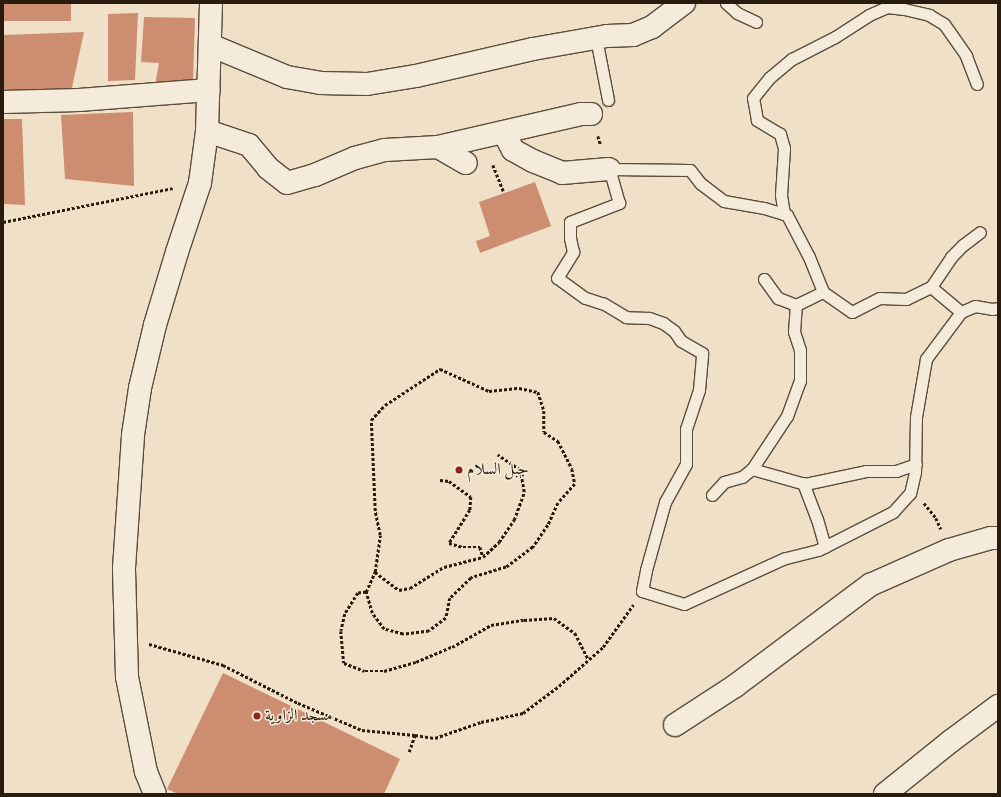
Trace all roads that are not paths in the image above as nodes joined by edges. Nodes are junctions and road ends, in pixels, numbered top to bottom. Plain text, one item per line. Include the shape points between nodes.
1 (211, 3) edge
2 (684, 3) edge
3 (726, 3) edge
4 (756, 22) dead end
5 (596, 38) junction
6 (210, 45) junction
7 (977, 84) dead end
8 (208, 90) junction
9 (608, 100) dead end
10 (3, 102) edge
11 (591, 114) road end
12 (207, 131) junction
13 (504, 133) junction
14 (438, 147) junction
15 (466, 163) dead end
16 (608, 169) junction
17 (784, 214) junction
18 (980, 232) dead end
19 (764, 279) dead end
20 (931, 287) junction
21 (823, 292) junction
22 (796, 305) junction
23 (998, 308) edge
24 (961, 312) junction
25 (915, 468) junction
26 (752, 469) junction
27 (803, 483) junction
28 (712, 495) dead end
29 (998, 538) edge
30 (825, 547) junction
31 (998, 706) edge
32 (675, 725) dead end
33 (155, 794) edge
34 (885, 794) edge

1 - 6 street
2 - 5 street via 652,27 633,35
3 - 4 lane via 738,13
5 - 6 street via 367,84 320,83 287,76
5 - 9 lane
6 - 8 street
7 - 17 lane via 966,56 944,24 929,15 904,9 887,7 869,15 835,37 792,59 769,78 753,98 757,120 780,134 784,148 781,195
8 - 10 street via 79,100
8 - 12 street
11 - 13 street via 581,114
12 - 14 street via 249,145 268,168 286,183 385,150
12 - 33 street via 200,183 177,252 140,388 133,435 124,568 127,677 146,772
13 - 14 street
13 - 16 street via 512,150 562,173
14 - 15 street
16 - 17 lane via 690,170 700,183 724,201
16 - 30 lane via 619,203 570,222 573,252 557,278 585,298 604,304 626,317 649,318 663,323 674,331 681,341 702,353 699,390 686,429 686,464 665,502 642,591 684,604 785,558
17 - 21 lane via 809,257
18 - 20 lane via 963,244 951,257
19 - 22 lane via 778,298
20 - 21 lane via 906,299 880,298 852,312
20 - 24 lane
21 - 22 lane
22 - 26 lane via 794,332 800,350 800,381 788,416
23 - 24 lane via 975,306
24 - 25 lane via 926,359 916,417
25 - 27 lane via 866,471
25 - 30 lane via 910,493 893,512
26 - 27 lane
26 - 28 lane via 742,477 724,482
27 - 30 lane
29 - 32 street via 949,550 870,585 735,686
31 - 34 street

